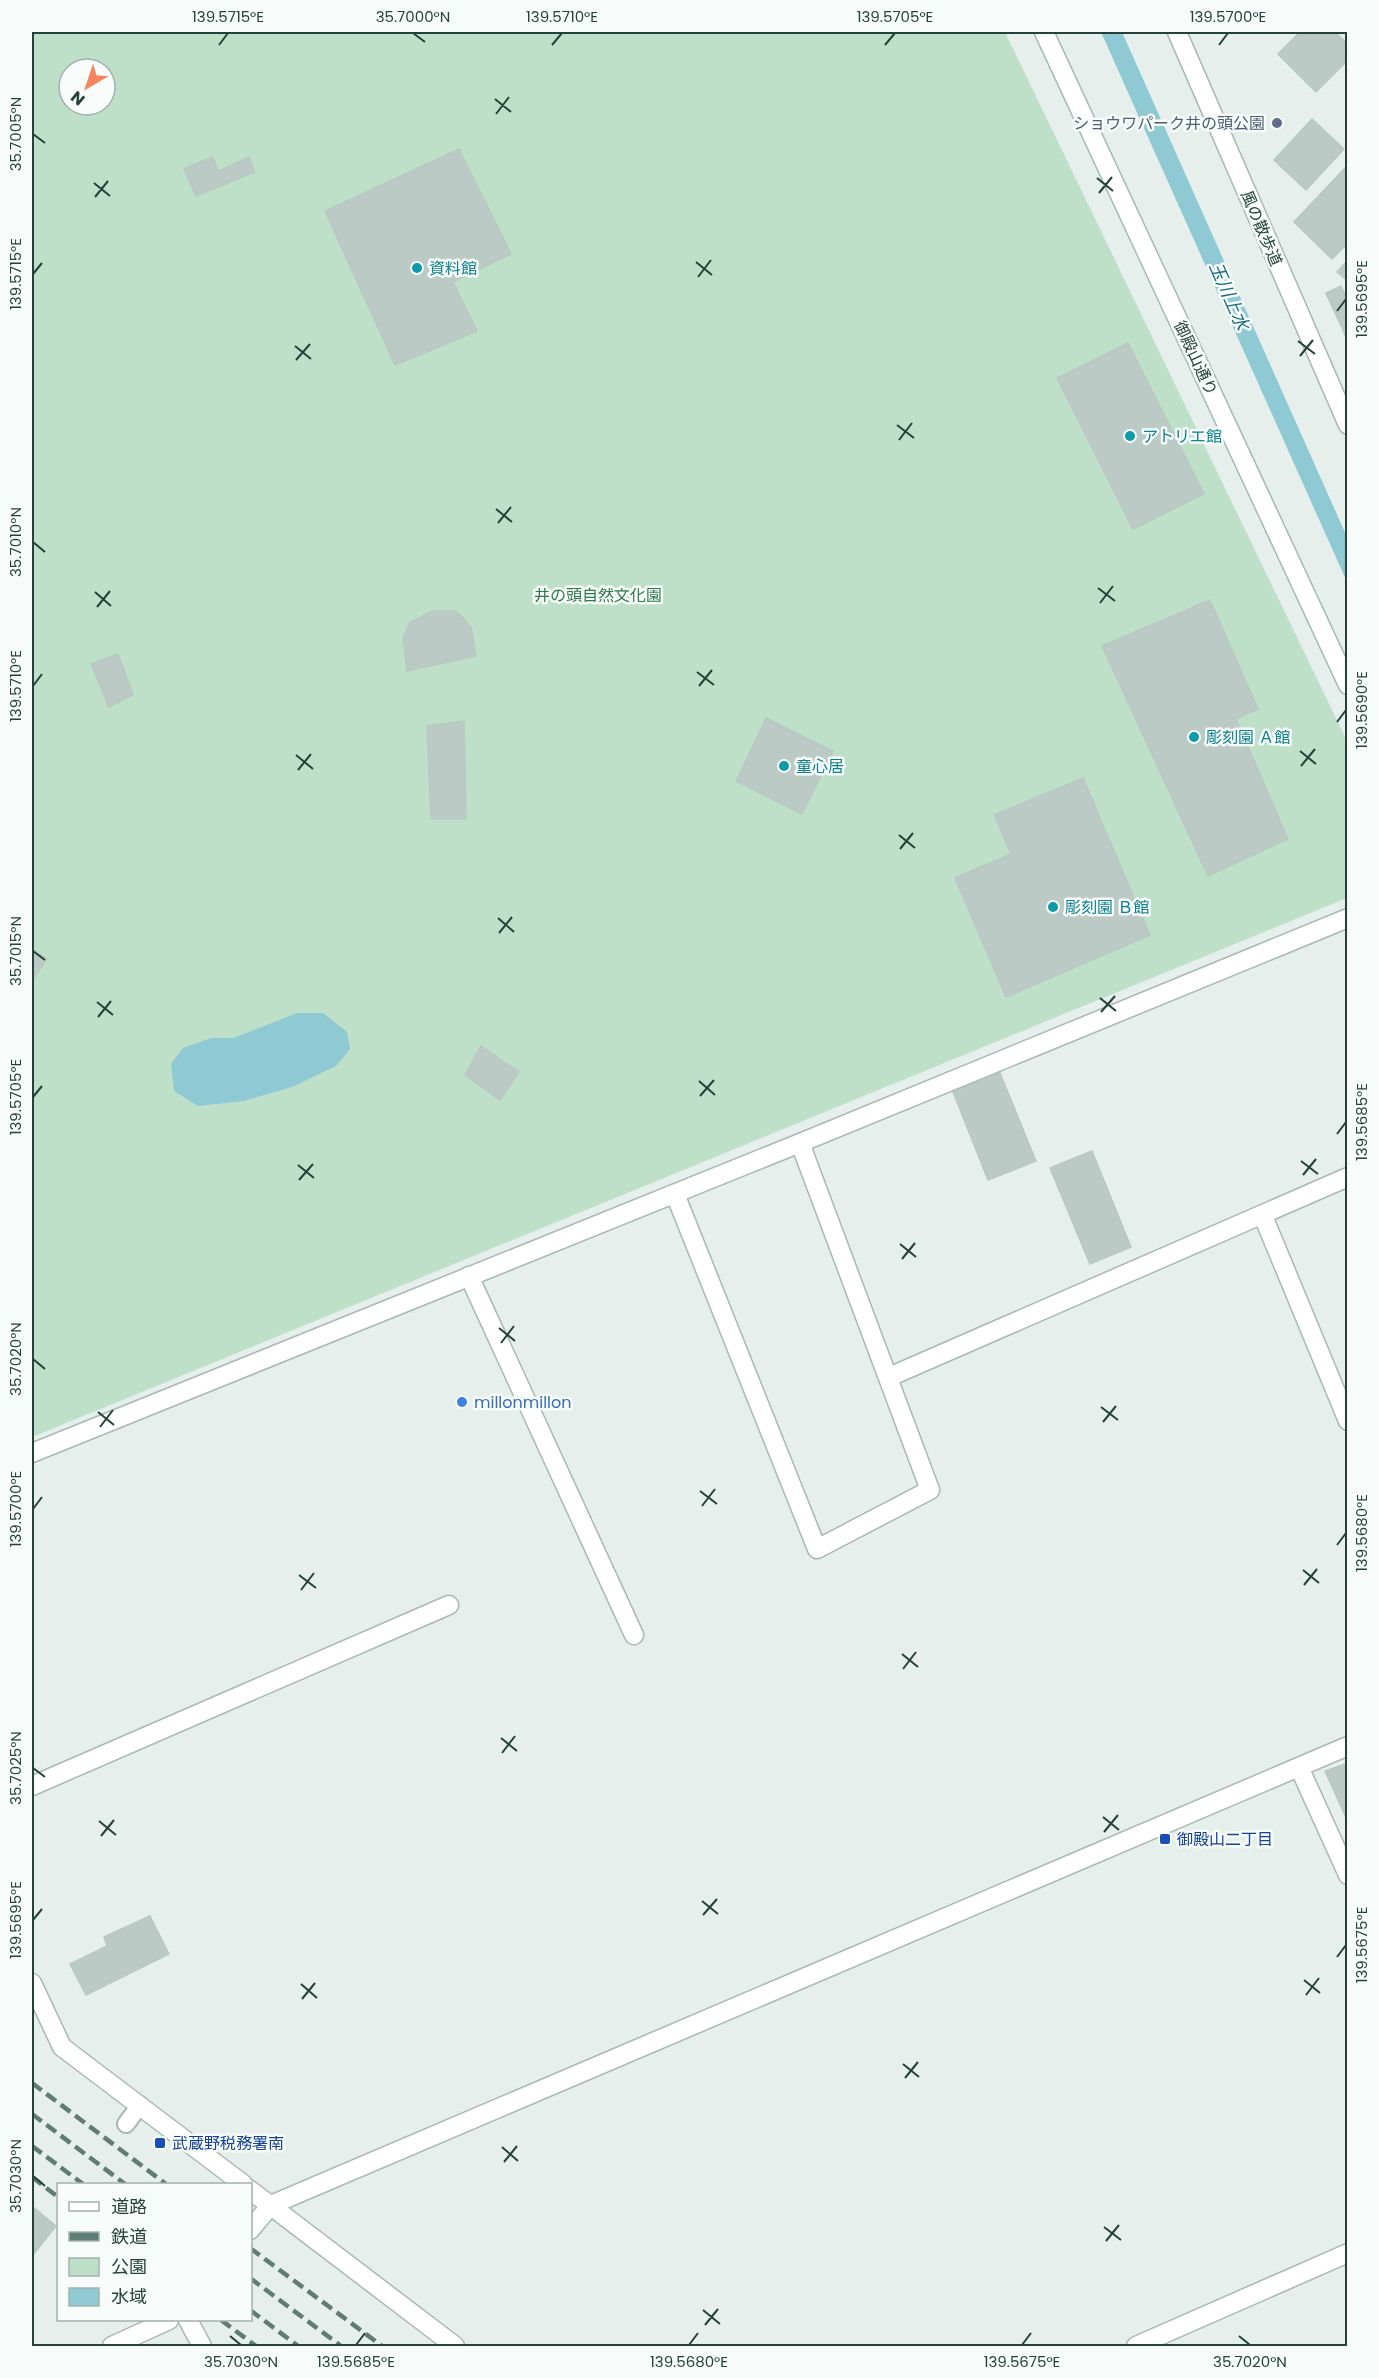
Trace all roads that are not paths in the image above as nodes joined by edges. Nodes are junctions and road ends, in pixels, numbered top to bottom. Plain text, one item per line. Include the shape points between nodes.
1 (1044, 32) edge
2 (1177, 32) edge
3 (1347, 425) edge
4 (1347, 685) edge
5 (1347, 918) edge
6 (800, 1143) junction
7 (1346, 1182) edge
8 (675, 1194) junction
9 (1263, 1216) junction
10 (469, 1276) junction
11 (889, 1377) junction
12 (1347, 1421) edge
13 (32, 1453) edge
14 (449, 1605) dead end
15 (634, 1635) dead end
16 (1347, 1746) edge
17 (1299, 1767) junction
18 (32, 1786) edge
19 (1347, 1875) edge
20 (32, 1983) edge
21 (140, 2105) junction
22 (126, 2124) dead end
23 (242, 2183) edge
24 (252, 2191) edge
25 (271, 2205) junction
26 (252, 2228) edge
27 (1347, 2253) edge
28 (165, 2321) edge
29 (189, 2321) edge
30 (112, 2346) edge
31 (202, 2346) edge
32 (455, 2346) edge
33 (1136, 2346) edge

1 - 4 street, 御殿山通り
2 - 3 street, 風の散歩道
5 - 6 street
6 - 8 street
6 - 11 street
7 - 9 street
8 - 10 street
8 - 11 street via 817,1549 930,1490
9 - 11 street
9 - 12 street
10 - 13 street
10 - 15 street
14 - 18 street
16 - 17 street
17 - 19 street
17 - 25 street
20 - 21 street via 62,2047
21 - 22 lane
21 - 23 street
24 - 25 street
25 - 26 street
25 - 32 street
27 - 33 street
28 - 30 street
29 - 31 street

